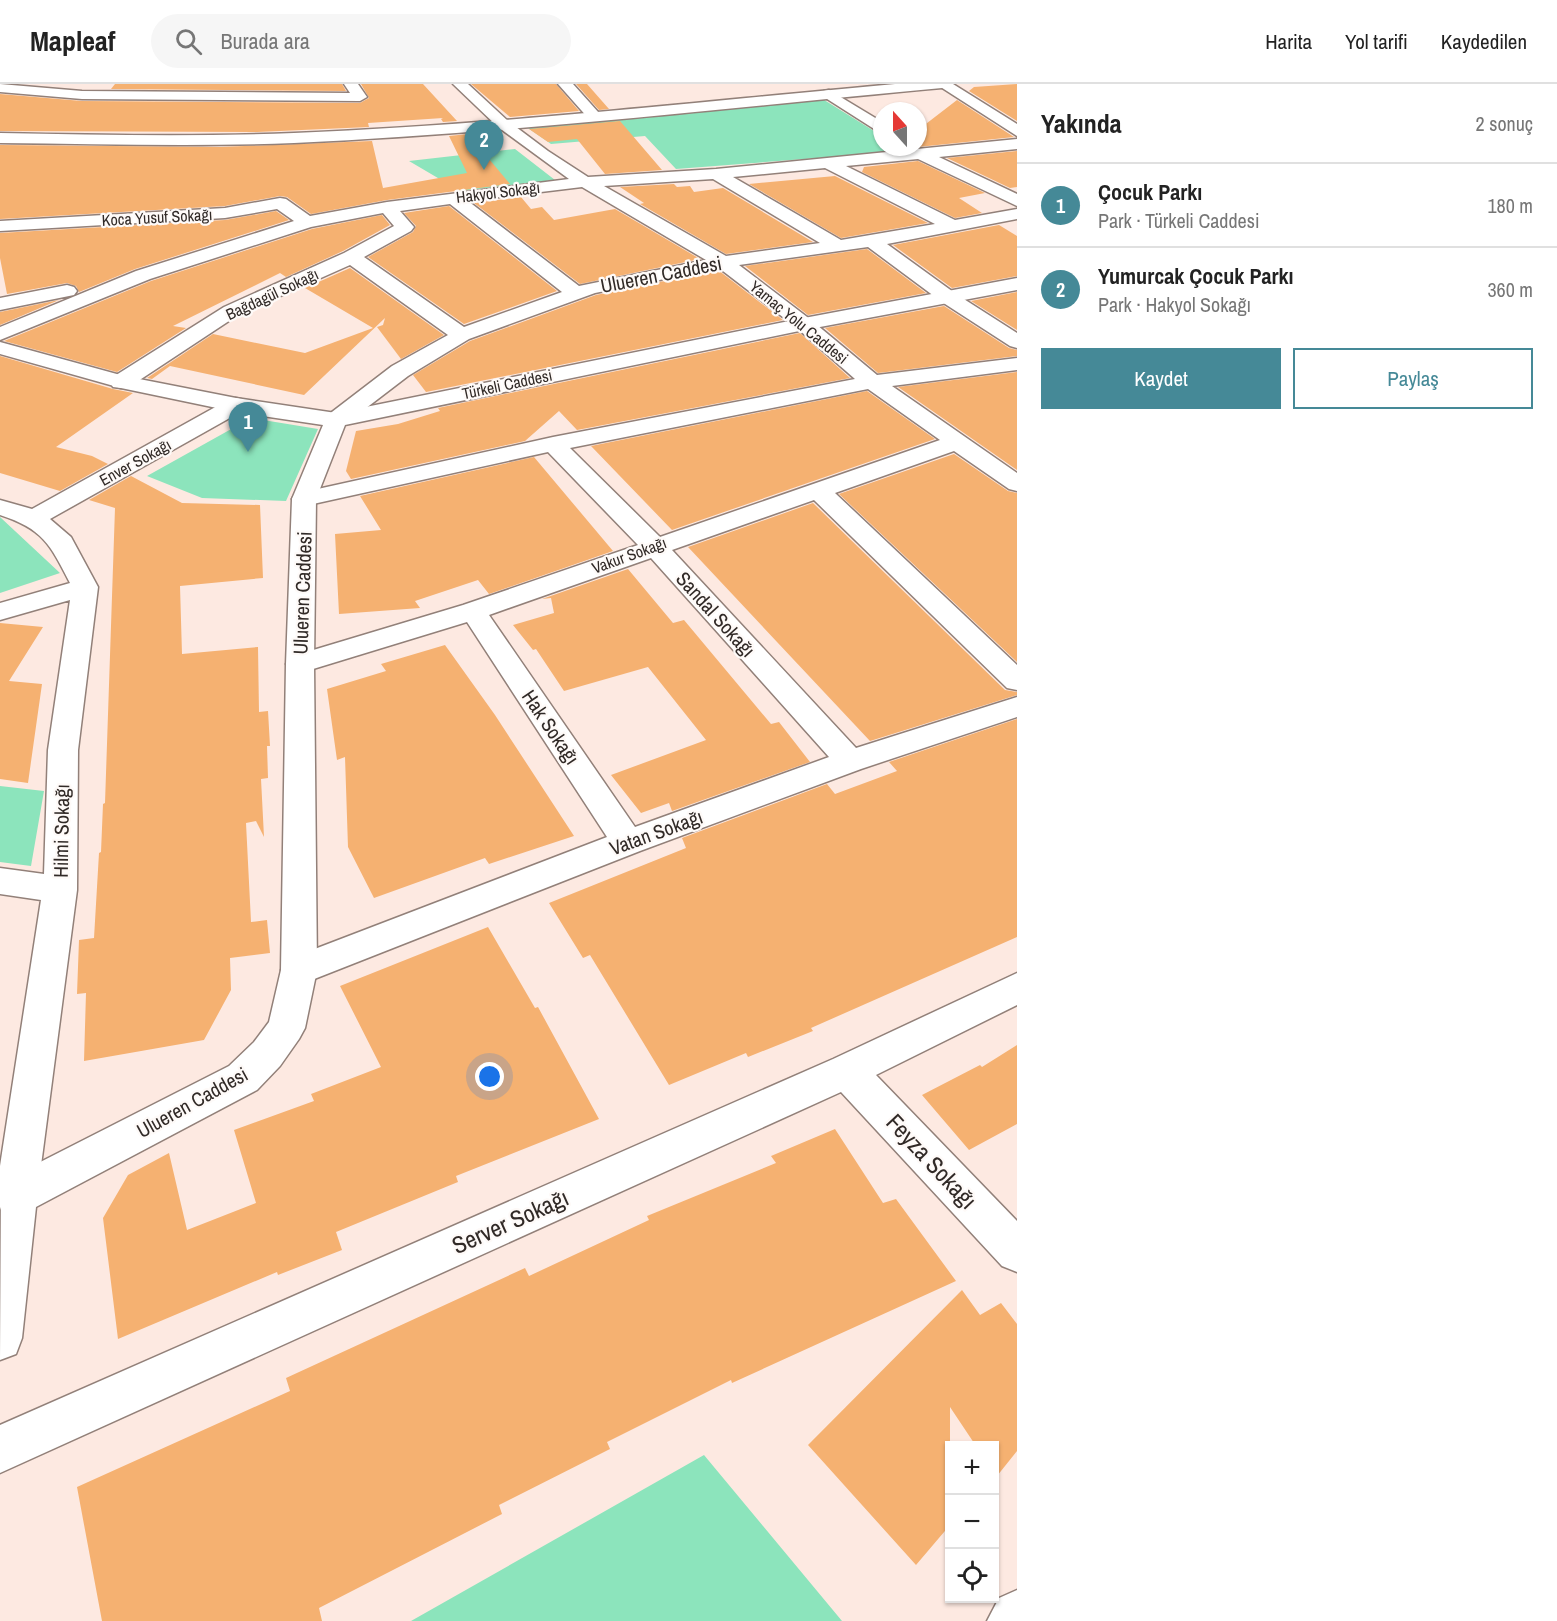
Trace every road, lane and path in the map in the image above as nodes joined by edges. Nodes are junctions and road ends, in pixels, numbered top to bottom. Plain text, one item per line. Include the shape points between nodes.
1 (351, 84) edge
2 (460, 84) edge
3 (565, 84) edge
4 (942, 84) edge
5 (0, 88) edge
6 (824, 89) edge
7 (86, 90) edge
8 (716, 90) dead end
9 (254, 91) edge
10 (731, 103) junction
11 (594, 116) junction
12 (873, 123) edge
13 (503, 124) junction
14 (1017, 131) edge
15 (2, 140) edge
16 (1017, 144) edge
17 (927, 149) edge
18 (875, 156) edge
19 (927, 156) edge
20 (828, 163) junction
21 (716, 174) junction
22 (585, 182) junction
23 (453, 198) junction
24 (1017, 201) edge
25 (387, 207) junction
26 (1017, 214) edge
27 (989, 220) junction
28 (307, 222) junction
29 (0, 226) edge
30 (955, 227) junction
31 (1008, 231) dead end
32 (872, 241) junction
33 (837, 245) junction
34 (351, 257) junction
35 (723, 262) junction
36 (142, 275) junction
37 (1017, 284) edge
38 (576, 293) junction
39 (949, 297) junction
40 (0, 304) edge
41 (804, 324) junction
42 (0, 334) edge
43 (462, 335) junction
44 (1017, 342) edge
45 (0, 348) edge
46 (1017, 364) edge
47 (121, 382) junction
48 (872, 382) junction
49 (236, 405) junction
50 (336, 420) junction
51 (957, 442) junction
52 (553, 444) junction
53 (1017, 484) edge
54 (818, 490) junction
55 (304, 499) junction
56 (0, 507) edge
57 (34, 518) junction
58 (654, 546) junction
59 (85, 587) junction
60 (473, 611) junction
61 (0, 612) edge
62 (300, 664) junction
63 (1017, 681) edge
64 (1017, 707) edge
65 (850, 761) junction
66 (628, 842) junction
67 (0, 881) edge
68 (60, 890) junction
69 (299, 970) junction
70 (1017, 988) edge
71 (847, 1071) junction
72 (16, 1196) junction
73 (1017, 1251) edge
74 (0, 1338) edge
75 (0, 1449) edge
76 (1017, 1616) edge
77 (1013, 1621) edge

1 - 9 street via 360,97
2 - 13 street, Yamaç Yolu Caddesi
3 - 11 street
4 - 6 street
4 - 14 street
5 - 7 street
6 - 10 street
6 - 12 street
7 - 9 street
8 - 10 street
10 - 11 street
11 - 13 street
13 - 15 street via 296,138
13 - 22 street, Yamaç Yolu Caddesi
16 - 17 street, Hakyol Sokağı
18 - 20 street, Hakyol Sokağı
19 - 24 street
20 - 21 street, Hakyol Sokağı
20 - 30 street
21 - 22 street, Hakyol Sokağı
21 - 33 street
22 - 23 street, Hakyol Sokağı
22 - 35 street, Yamaç Yolu Caddesi
23 - 25 street, Hakyol Sokağı
23 - 38 street
25 - 28 street, Hakyol Sokağı
25 - 34 street, Bağdagül Sokağı via 405,227
26 - 27 street, Ulueren Caddesi
27 - 30 street, Ulueren Caddesi
27 - 31 street
28 - 29 street, Koca Yusuf Sokağı via 280,203 225,213
28 - 36 street, Hakyol Sokağı
30 - 32 street, Ulueren Caddesi
32 - 33 street, Ulueren Caddesi
32 - 39 street
33 - 35 street, Ulueren Caddesi
34 - 43 street
34 - 47 street, Bağdagül Sokağı via 231,311
35 - 38 street, Ulueren Caddesi
35 - 41 street, Yamaç Yolu Caddesi
36 - 40 street
36 - 42 street, Hakyol Sokağı
37 - 39 street, Türkeli Caddesi
38 - 43 street, Ulueren Caddesi
39 - 41 street, Türkeli Caddesi
39 - 44 street
41 - 48 street, Yamaç Yolu Caddesi
41 - 50 street, Türkeli Caddesi
43 - 50 street, Ulueren Caddesi via 400,371
45 - 47 street, Türkeli Caddesi
46 - 48 street
47 - 49 street, Türkeli Caddesi
48 - 51 street, Yamaç Yolu Caddesi
48 - 52 street
49 - 50 street, Türkeli Caddesi
49 - 57 street, Enver Sokağı
50 - 55 street, Ulueren Caddesi
51 - 53 street, Yamaç Yolu Caddesi
51 - 54 street, Vakur Sokağı
52 - 55 street
52 - 58 street, Sandal Sokağı
54 - 58 street, Vakur Sokağı
54 - 63 street
55 - 62 street, Ulueren Caddesi
56 - 57 street
57 - 59 street via 62,542
58 - 60 street, Vakur Sokağı
58 - 65 street, Sandal Sokağı
59 - 61 street
59 - 68 street, Hilmi Sokağı via 63,750
60 - 62 street, Vakur Sokağı
60 - 66 street, Hak Sokağı
62 - 69 street, Ulueren Caddesi
64 - 65 street, Vatan Sokağı
65 - 66 street, Vatan Sokağı
66 - 69 street, Vatan Sokağı
67 - 68 street
68 - 72 street, Hilmi Sokağı
69 - 72 street, Ulueren Caddesi via 286,1028 243,1078
70 - 71 street, Server Sokağı
71 - 73 street, Feyza Sokağı
71 - 75 street, Server Sokağı
72 - 74 street
76 - 77 street

